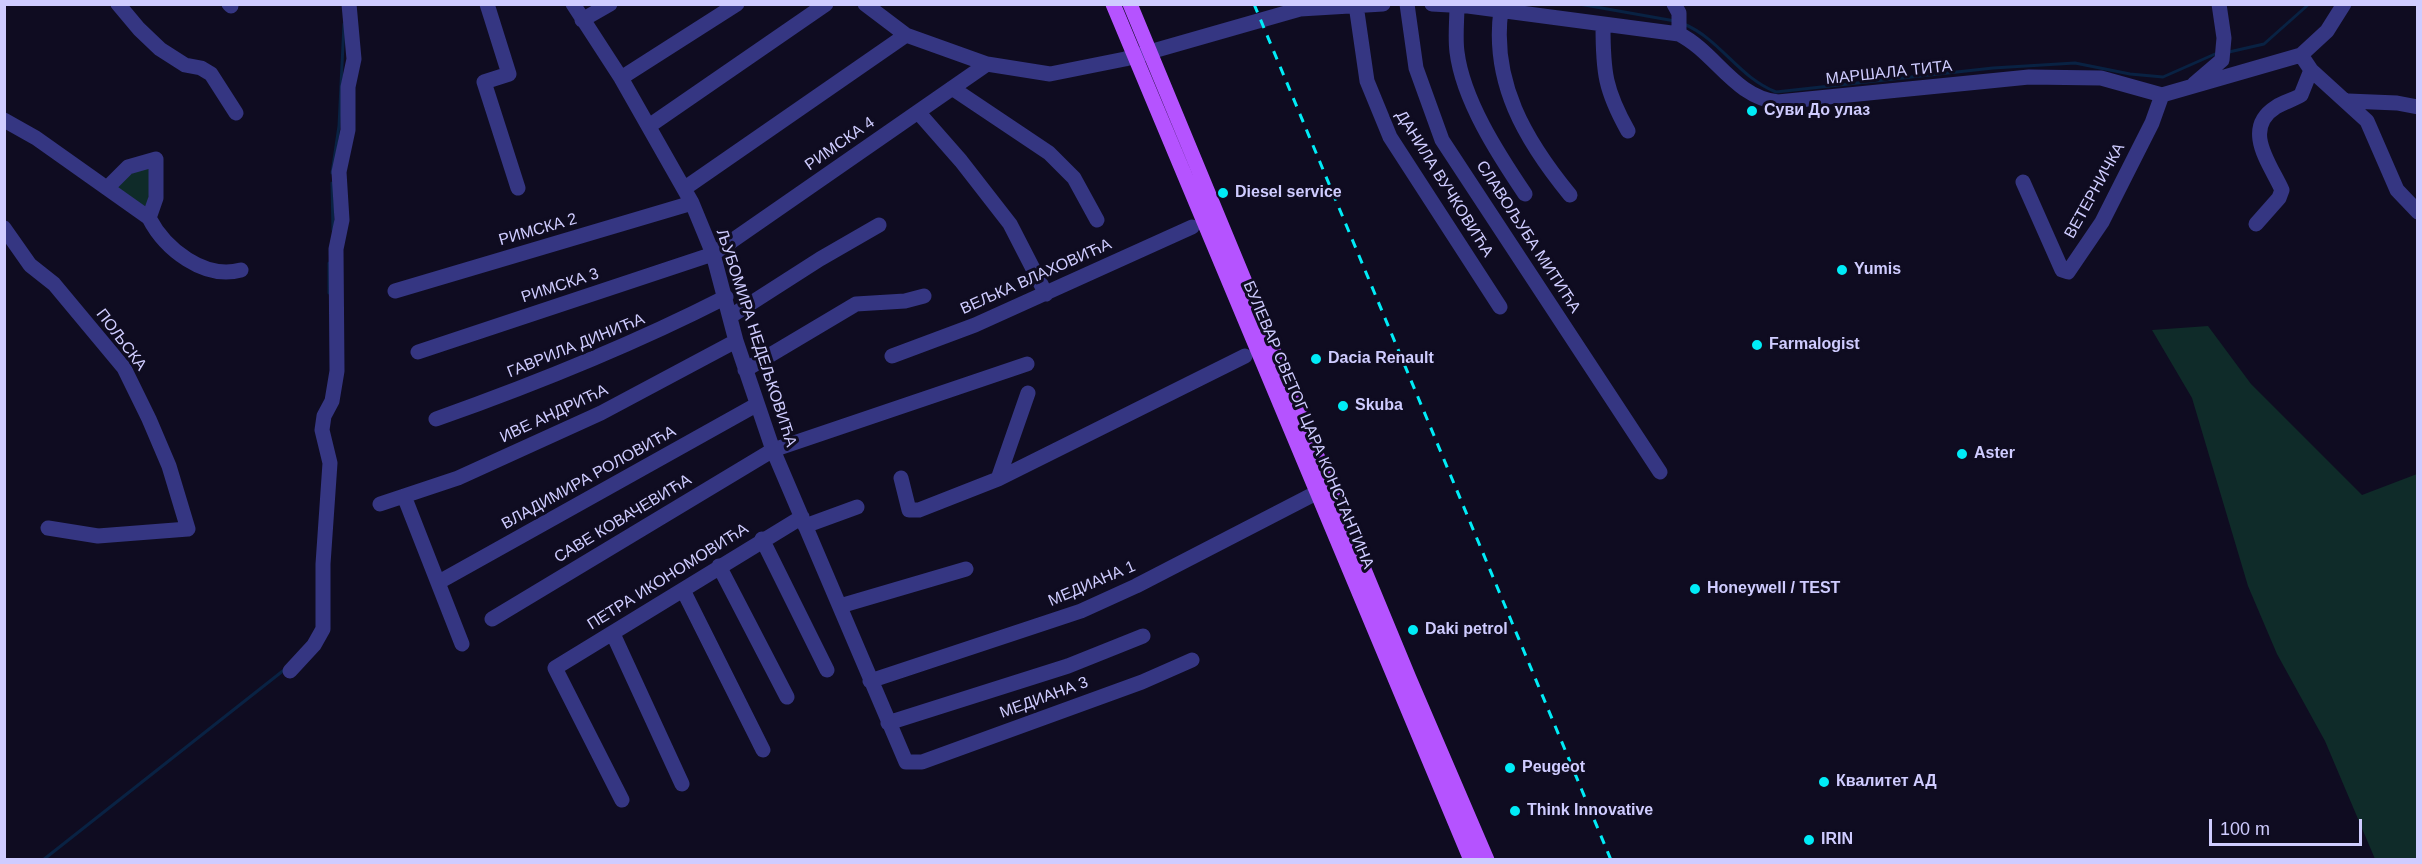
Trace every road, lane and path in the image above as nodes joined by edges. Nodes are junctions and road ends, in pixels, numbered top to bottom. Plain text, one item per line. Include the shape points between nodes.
1 (118, 4) edge
2 (349, 4) edge
3 (487, 4) edge
4 (573, 4) edge
5 (610, 4) edge
6 (737, 4) edge
7 (826, 4) edge
8 (865, 4) edge
9 (1113, 4) edge
10 (1130, 4) edge
11 (1383, 4) edge
12 (1407, 4) edge
13 (1432, 4) edge
14 (2219, 4) edge
15 (2344, 4) edge
16 (1356, 5) edge
17 (1457, 5) edge
18 (1501, 10) junction
19 (582, 20) junction
20 (1678, 20) edge
21 (1603, 26) junction
22 (906, 34) junction
23 (1142, 55) junction
24 (2301, 55) junction
25 (987, 64) junction
26 (2310, 70) junction
27 (621, 78) junction
28 (952, 88) junction
29 (2183, 91) junction
30 (2162, 95) junction
31 (2348, 101) junction
32 (2418, 107) edge
33 (918, 112) junction
34 (236, 113) dead end
35 (4, 120) edge
36 (649, 126) junction
37 (1628, 131) dead end
38 (2023, 182) dead end
39 (107, 188) junction
40 (518, 188) dead end
41 (685, 188) junction
42 (1525, 194) dead end
43 (1569, 195) dead end
44 (692, 204) junction
45 (2418, 212) edge
46 (148, 218) junction
47 (1097, 220) dead end
48 (2256, 224) dead end
49 (879, 225) dead end
50 (1192, 227) dead end
51 (4, 228) edge
52 (713, 254) junction
53 (241, 270) dead end
54 (395, 291) dead end
55 (1046, 294) junction
56 (924, 296) dead end
57 (726, 297) junction
58 (1500, 307) dead end
59 (731, 316) junction
60 (736, 341) junction
61 (418, 352) dead end
62 (892, 356) dead end
63 (1245, 356) dead end
64 (1027, 364) dead end
65 (745, 370) junction
66 (1028, 393) dead end
67 (756, 405) junction
68 (436, 419) dead end
69 (773, 450) junction
70 (1660, 472) dead end
71 (901, 478) dead end
72 (998, 479) junction
73 (1316, 493) junction
74 (404, 496) junction
75 (380, 504) dead end
76 (857, 507) dead end
77 (804, 522) junction
78 (48, 528) dead end
79 (762, 539) junction
80 (719, 566) junction
81 (966, 569) dead end
82 (439, 582) junction
83 (683, 590) junction
84 (840, 606) junction
85 (492, 619) dead end
86 (613, 634) junction
87 (1143, 636) dead end
88 (462, 644) dead end
89 (1192, 660) dead end
90 (827, 670) dead end
91 (290, 671) dead end
92 (870, 681) junction
93 (787, 697) dead end
94 (888, 723) junction
95 (763, 750) dead end
96 (906, 762) joint
97 (682, 784) dead end
98 (622, 800) dead end
99 (1471, 860) edge
100 (1487, 860) edge

1 - 34 street via 160,49 184,65 211,74
2 - 91 street via 354,59 348,87 348,130 339,172 342,220 336,249 337,371 322,430 330,463 323,629
3 - 40 street via 510,74 484,82
4 - 19 street, ЉУБОМИРА НЕДЕЉКОВИЋА
5 - 19 street
6 - 27 street
7 - 36 street
8 - 22 street
9 - 23 main road, БУЛЕВАР СВЕТОГ ЦАРА КОНСТАНТИНА
10 - 23 main road, БУЛЕВАР СВЕТОГ ЦАРА КОНСТАНТИНА
11 - 16 street
12 - 70 street, СЛАВОЉУБА МИТИЋА via 1416,68 1442,140
13 - 17 street, МАРШАЛА ТИТА
14 - 29 street via 2224,38 2222,60
15 - 24 street, МАРШАЛА ТИТА via 2327,31
16 - 23 street via 1300,9
16 - 58 street, ДАНИЛА ВУЧКОВИЋА via 1367,81 1382,119
17 - 18 street, МАРШАЛА ТИТА
17 - 42 street via 1457,53 1473,106
18 - 21 street, МАРШАЛА ТИТА
18 - 43 street via 1497,39 1500,68 1527,135
19 - 27 street, ЉУБОМИРА НЕДЕЉКОВИЋА
20 - 21 street, МАРШАЛА ТИТА
20 - 30 street, МАРШАЛА ТИТА via 1741,88 1769,101 2029,77 2101,78
21 - 37 street via 1603,60 1611,102
22 - 25 street
22 - 41 street
23 - 25 street via 1050,74
23 - 73 main road, БУЛЕВАР СВЕТОГ ЦАРА КОНСТАНТИНА
23 - 100 main road, БУЛЕВАР СВЕТОГ ЦАРА КОНСТАНТИНА
24 - 26 street
24 - 29 street, МАРШАЛА ТИТА
25 - 28 street, РИМСКА 4
26 - 31 street
26 - 48 street via 2301,95 2275,107 2259,133 2260,149 2282,190
27 - 36 street, ЉУБОМИРА НЕДЕЉКОВИЋА
28 - 33 street, РИМСКА 4
28 - 47 street via 1049,153 1074,178
29 - 30 street, МАРШАЛА ТИТА
30 - 38 street, ВЕТЕРНИЧКА via 2102,222 2068,272 2062,270
31 - 32 street
31 - 45 street via 2367,121 2397,190
33 - 52 street, РИМСКА 4
33 - 55 street via 1010,224
35 - 39 street
36 - 41 street, ЉУБОМИРА НЕДЕЉКОВИЋА
39 - 46 street
39 - 46 street via 129,167 156,159 156,198
41 - 44 street, ЉУБОМИРА НЕДЕЉКОВИЋА
44 - 52 street, ЉУБОМИРА НЕДЕЉКОВИЋА
44 - 54 street, РИМСКА 2
46 - 53 street via 168,243 193,262 214,272
49 - 59 street
50 - 55 street, ВЕЉКА ВЛАХОВИЋА
51 - 78 street, ПОЉСКА via 30,265 54,284 124,368 169,466 188,529 98,536
52 - 57 street, ЉУБОМИРА НЕДЕЉКОВИЋА
52 - 61 street, РИМСКА 3
55 - 62 street, ВЕЉКА ВЛАХОВИЋА
56 - 65 street via 856,304
57 - 59 street, ЉУБОМИРА НЕДЕЉКОВИЋА
57 - 68 street, ГАВРИЛА ДИНИЋА via 596,359
59 - 60 street, ЉУБОМИРА НЕДЕЉКОВИЋА
60 - 65 street, ЉУБОМИРА НЕДЕЉКОВИЋА
60 - 74 street, ИВЕ АНДРИЋА via 602,413 458,478
63 - 72 street
64 - 69 street, САВЕ КОВАЧЕВИЋА
65 - 67 street, ЉУБОМИРА НЕДЕЉКОВИЋА
66 - 72 street
67 - 69 street, ЉУБОМИРА НЕДЕЉКОВИЋА
67 - 82 street, ВЛАДИМИРА РОЛОВИЋА
69 - 77 street, ЉУБОМИРА НЕДЕЉКОВИЋА
69 - 85 street, САВЕ КОВАЧЕВИЋА
71 - 72 street via 905,504 912,512
73 - 92 street, МЕДИАНА 1 via 1081,611
73 - 99 main road, БУЛЕВАР СВЕТОГ ЦАРА КОНСТАНТИНА
74 - 75 street, ИВЕ АНДРИЋА
74 - 82 street
76 - 77 street, ПЕТРА ИКОНОМОВИЋА
77 - 79 street, ПЕТРА ИКОНОМОВИЋА
77 - 84 street, ЉУБОМИРА НЕДЕЉКОВИЋА
79 - 80 street, ПЕТРА ИКОНОМОВИЋА
79 - 90 street
80 - 83 street, ПЕТРА ИКОНОМОВИЋА
80 - 93 street
81 - 84 street
82 - 88 street
83 - 86 street, ПЕТРА ИКОНОМОВИЋА
83 - 95 street
84 - 92 street, ЉУБОМИРА НЕДЕЉКОВИЋА
86 - 97 street
86 - 98 street, ПЕТРА ИКОНОМОВИЋА via 555,669
87 - 94 street via 1068,666
89 - 96 street, МЕДИАНА 3 via 922,762
92 - 94 street, ЉУБОМИРА НЕДЕЉКОВИЋА
94 - 96 street, ЉУБОМИРА НЕДЕЉКОВИЋА

